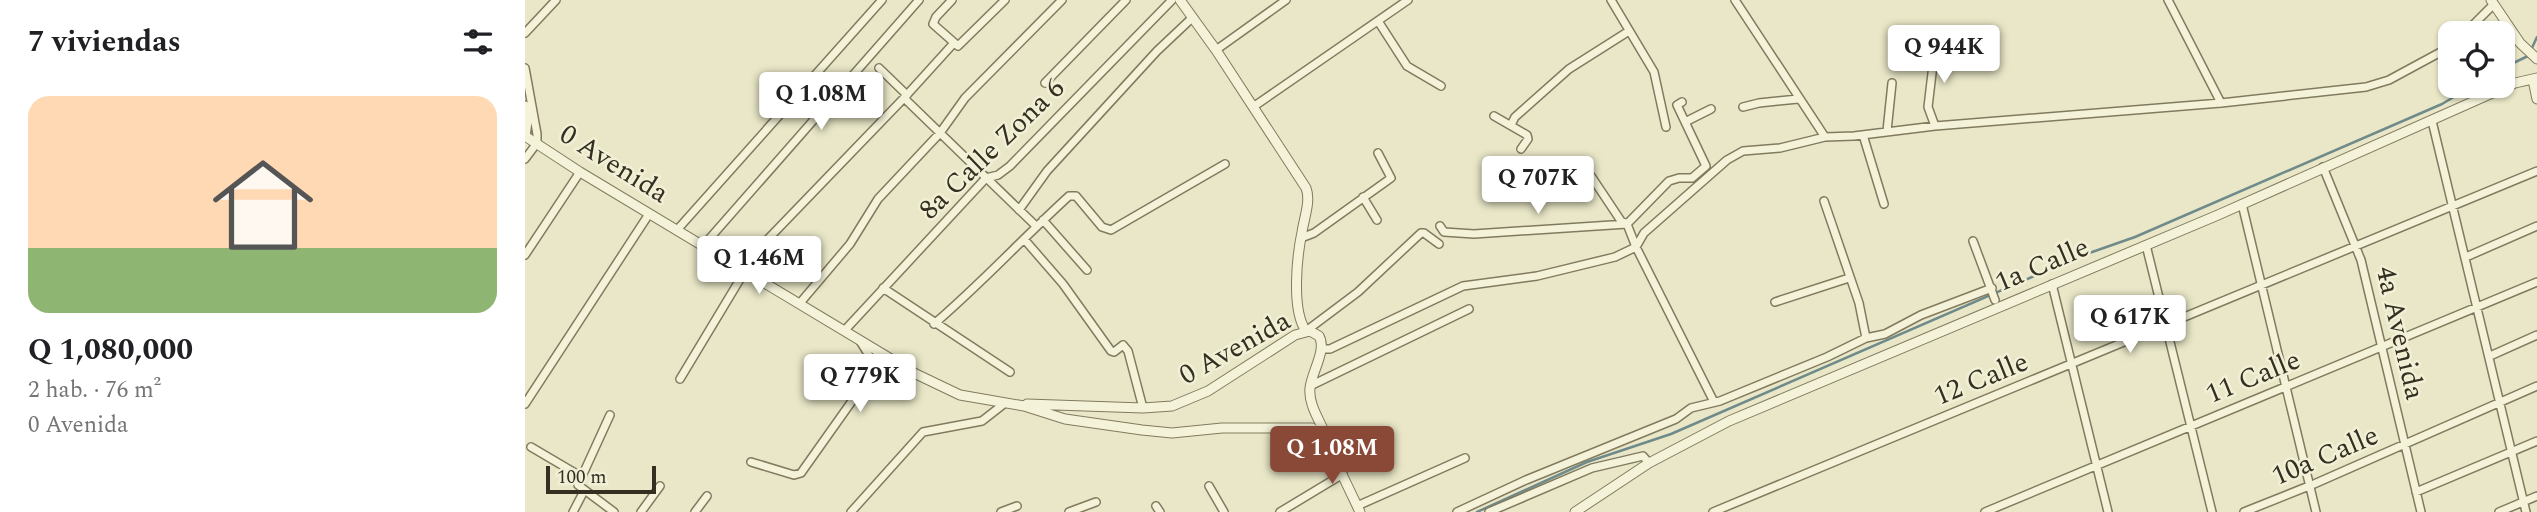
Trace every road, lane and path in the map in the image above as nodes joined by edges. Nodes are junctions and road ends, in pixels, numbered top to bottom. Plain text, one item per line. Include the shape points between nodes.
1 (554, 0) edge
2 (882, 0) edge
3 (919, 0) edge
4 (952, 0) edge
5 (1005, 0) edge
6 (1062, 0) edge
7 (1126, 0) edge
8 (1286, 0) edge
9 (1408, 0) edge
10 (1611, 0) edge
11 (1735, 0) edge
12 (2168, 0) edge
13 (1180, 1) edge
14 (2492, 2) edge
15 (1192, 18) junction
16 (1378, 21) junction
17 (2475, 21) edge
18 (1629, 31) junction
19 (525, 33) edge
20 (955, 45) junction
21 (1935, 48) dead end
22 (1216, 50) junction
23 (2438, 54) edge
24 (2536, 58) edge
25 (525, 68) edge
26 (879, 68) dead end
27 (2535, 79) edge
28 (1045, 83) dead end
29 (1892, 83) dead end
30 (1441, 86) dead end
31 (906, 96) junction
32 (1798, 99) junction
33 (2537, 99) edge
34 (1682, 102) dead end
35 (2221, 103) junction
36 (525, 105) edge
37 (1253, 107) junction
38 (1743, 107) dead end
39 (1711, 109) dead end
40 (1494, 116) dead end
41 (2432, 121) junction
42 (1685, 122) junction
43 (1511, 125) junction
44 (1935, 126) junction
45 (1666, 127) dead end
46 (1887, 131) junction
47 (940, 133) junction
48 (1863, 135) junction
49 (526, 136) edge
50 (1825, 137) junction
51 (537, 143) junction
52 (1521, 149) dead end
53 (1378, 153) dead end
54 (525, 159) edge
55 (1225, 164) dead end
56 (2323, 167) junction
57 (580, 172) junction
58 (1557, 172) dead end
59 (2537, 172) edge
60 (986, 178) junction
61 (1363, 197) junction
62 (1824, 201) dead end
63 (1884, 204) dead end
64 (2242, 204) junction
65 (2454, 207) junction
66 (1019, 210) junction
67 (649, 214) junction
68 (1043, 220) junction
69 (1377, 220) dead end
70 (1627, 224) junction
71 (1036, 226) junction
72 (1440, 226) dead end
73 (2537, 226) edge
74 (677, 230) junction
75 (1301, 238) junction
76 (1024, 239) junction
77 (1973, 241) dead end
78 (1439, 244) dead end
79 (2146, 245) junction
80 (703, 246) junction
81 (1636, 247) junction
82 (2357, 247) junction
83 (525, 255) edge
84 (2466, 257) junction
85 (743, 270) junction
86 (1087, 270) dead end
87 (1849, 278) junction
88 (2537, 282) edge
89 (2052, 284) junction
90 (2262, 285) junction
91 (883, 288) junction
92 (1992, 289) junction
93 (1996, 300) dead end
94 (1775, 302) dead end
95 (800, 303) junction
96 (2477, 307) junction
97 (1469, 309) dead end
98 (935, 324) junction
99 (2166, 324) junction
100 (845, 330) junction
101 (1306, 331) junction
102 (2537, 335) edge
103 (1866, 338) junction
104 (860, 340) junction
105 (2382, 348) junction
106 (1322, 349) junction
107 (2490, 356) junction
108 (2073, 364) junction
109 (1010, 372) dead end
110 (680, 379) dead end
111 (1310, 386) junction
112 (2537, 386) edge
113 (2286, 387) junction
114 (1714, 402) junction
115 (2500, 402) junction
116 (525, 404) edge
117 (1008, 404) junction
118 (1143, 408) junction
119 (610, 415) dead end
120 (2190, 425) junction
121 (2537, 441) edge
122 (2404, 444) junction
123 (531, 447) dead end
124 (1329, 447) junction
125 (2511, 452) junction
126 (1465, 458) dead end
127 (751, 463) dead end
128 (1649, 463) junction
129 (2096, 465) junction
130 (1343, 474) junction
131 (582, 477) junction
132 (660, 486) dead end
133 (1209, 486) dead end
134 (2309, 486) junction
135 (581, 488) junction
136 (2416, 492) junction
137 (707, 496) dead end
138 (2537, 496) edge
139 (1096, 502) dead end
140 (2523, 502) junction
141 (1017, 506) dead end
142 (1358, 509) edge
143 (573, 512) edge
144 (614, 512) edge
145 (641, 512) edge
146 (695, 512) edge
147 (851, 512) edge
148 (1001, 512) edge
149 (1069, 512) edge
150 (1224, 512) edge
151 (1280, 512) edge
152 (1457, 512) edge
153 (1489, 512) edge
154 (1574, 512) edge
155 (1713, 512) edge
156 (1985, 512) edge
157 (2108, 512) edge
158 (2211, 512) edge
159 (2244, 512) edge
160 (2316, 512) edge
161 (2421, 512) edge
162 (2499, 512) edge
163 (2526, 512) edge

1 - 19 street
2 - 74 street
3 - 80 street
4 - 20 street via 933,24
5 - 20 street
6 - 47 street via 973,90
7 - 28 street
8 - 22 street
9 - 16 street
10 - 18 street
11 - 32 street
12 - 35 street
13 - 15 street
13 - 60 street, 8a Calle Zona 6 via 1010,166
14 - 17 street
14 - 24 street
15 - 22 street
15 - 66 street via 1047,171
16 - 30 street via 1407,66
16 - 37 street
18 - 43 street via 1569,69
18 - 45 street via 1655,75
20 - 31 street
21 - 44 street via 1928,107
22 - 37 street
23 - 35 street via 2366,87
25 - 51 street
26 - 31 street
27 - 33 street
27 - 41 street, 1a Calle via 2515,83
29 - 46 street
31 - 47 street
31 - 85 street
32 - 38 street
32 - 50 street
34 - 42 street via 1677,105
35 - 44 street
36 - 49 street
37 - 75 street via 1308,193
39 - 42 street
40 - 43 street
41 - 56 street, 1a Calle
41 - 65 street
42 - 70 street via 1705,167 1692,178 1669,181
43 - 52 street via 1527,135
44 - 46 street
46 - 48 street
47 - 60 street
47 - 95 street via 878,199 850,244
48 - 50 street
48 - 63 street
49 - 51 street, 0 Avenida
50 - 81 street via 1732,156 1644,233
51 - 54 street
51 - 57 street, 0 Avenida
53 - 61 street via 1391,178
55 - 68 street via 1113,229 1106,230 1073,195
56 - 64 street, 1a Calle
56 - 82 street, 4a Avenida
57 - 67 street, 0 Avenida
57 - 83 street
58 - 70 street via 1565,184 1591,176
59 - 65 street, 12 Calle
60 - 66 street
60 - 91 street, 8a Calle Zona 6
61 - 69 street
61 - 75 street via 1317,232
62 - 87 street
64 - 79 street, 1a Calle
64 - 90 street
65 - 82 street, 12 Calle
65 - 84 street
66 - 71 street
67 - 74 street, 0 Avenida
67 - 116 street
68 - 71 street
68 - 86 street
70 - 72 street via 1473,234 1444,232
70 - 81 street
71 - 76 street
73 - 84 street
74 - 80 street, 0 Avenida
75 - 101 street via 1298,303
76 - 98 street
76 - 118 street via 1111,351 1123,345 1128,351
77 - 92 street
78 - 101 street via 1421,233 1358,292
79 - 89 street, 1a Calle
79 - 99 street
80 - 85 street, 0 Avenida
81 - 106 street via 1615,257 1537,276 1463,286 1331,349
81 - 114 street
82 - 90 street, 12 Calle
82 - 105 street, 4a Avenida
84 - 96 street
85 - 95 street, 0 Avenida
85 - 110 street
87 - 94 street
87 - 103 street
88 - 96 street, 11 Calle
89 - 108 street
89 - 128 street, 1a Calle via 1729,421
90 - 99 street, 12 Calle
90 - 113 street
91 - 98 street
91 - 100 street, 8a Calle Zona 6
92 - 93 street
92 - 103 street
95 - 100 street, 0 Avenida
96 - 105 street, 11 Calle
96 - 107 street
97 - 111 street
98 - 109 street
99 - 108 street, 12 Calle
99 - 120 street
100 - 104 street, 0 Avenida
101 - 106 street, 0 Avenida via 1319,336
101 - 118 street, 0 Avenida via 1199,396 1172,406
102 - 107 street
103 - 114 street
104 - 117 street, 0 Avenida via 950,391
104 - 127 street via 874,370 801,473
105 - 113 street, 11 Calle
105 - 122 street, 4a Avenida
106 - 111 street, 0 Avenida
107 - 115 street
108 - 129 street
108 - 155 street, 12 Calle
111 - 124 street, 0 Avenida
112 - 115 street, 10a Calle
113 - 120 street, 11 Calle
113 - 134 street
114 - 152 street via 1691,408 1676,419
115 - 122 street, 10a Calle
115 - 125 street
117 - 118 street, 0 Avenida
117 - 124 street, 0 Avenida via 1065,419 1163,433 1307,428 1315,430
117 - 147 street via 982,421 923,432
119 - 131 street
120 - 129 street, 11 Calle
120 - 158 street
121 - 125 street
122 - 134 street, 10a Calle
122 - 136 street, 4a Avenida
123 - 131 street
124 - 130 street, 0 Avenida
125 - 136 street
125 - 140 street
126 - 142 street
128 - 153 street via 1643,456 1602,465
128 - 154 street, 1a Calle
129 - 156 street, 11 Calle
129 - 157 street
130 - 142 street, 0 Avenida
130 - 151 street
131 - 135 street
132 - 145 street
133 - 150 street
134 - 159 street, 10a Calle
134 - 160 street
135 - 143 street
135 - 144 street
136 - 161 street, 4a Avenida
137 - 146 street
138 - 140 street
139 - 149 street
140 - 162 street
140 - 163 street
141 - 148 street

